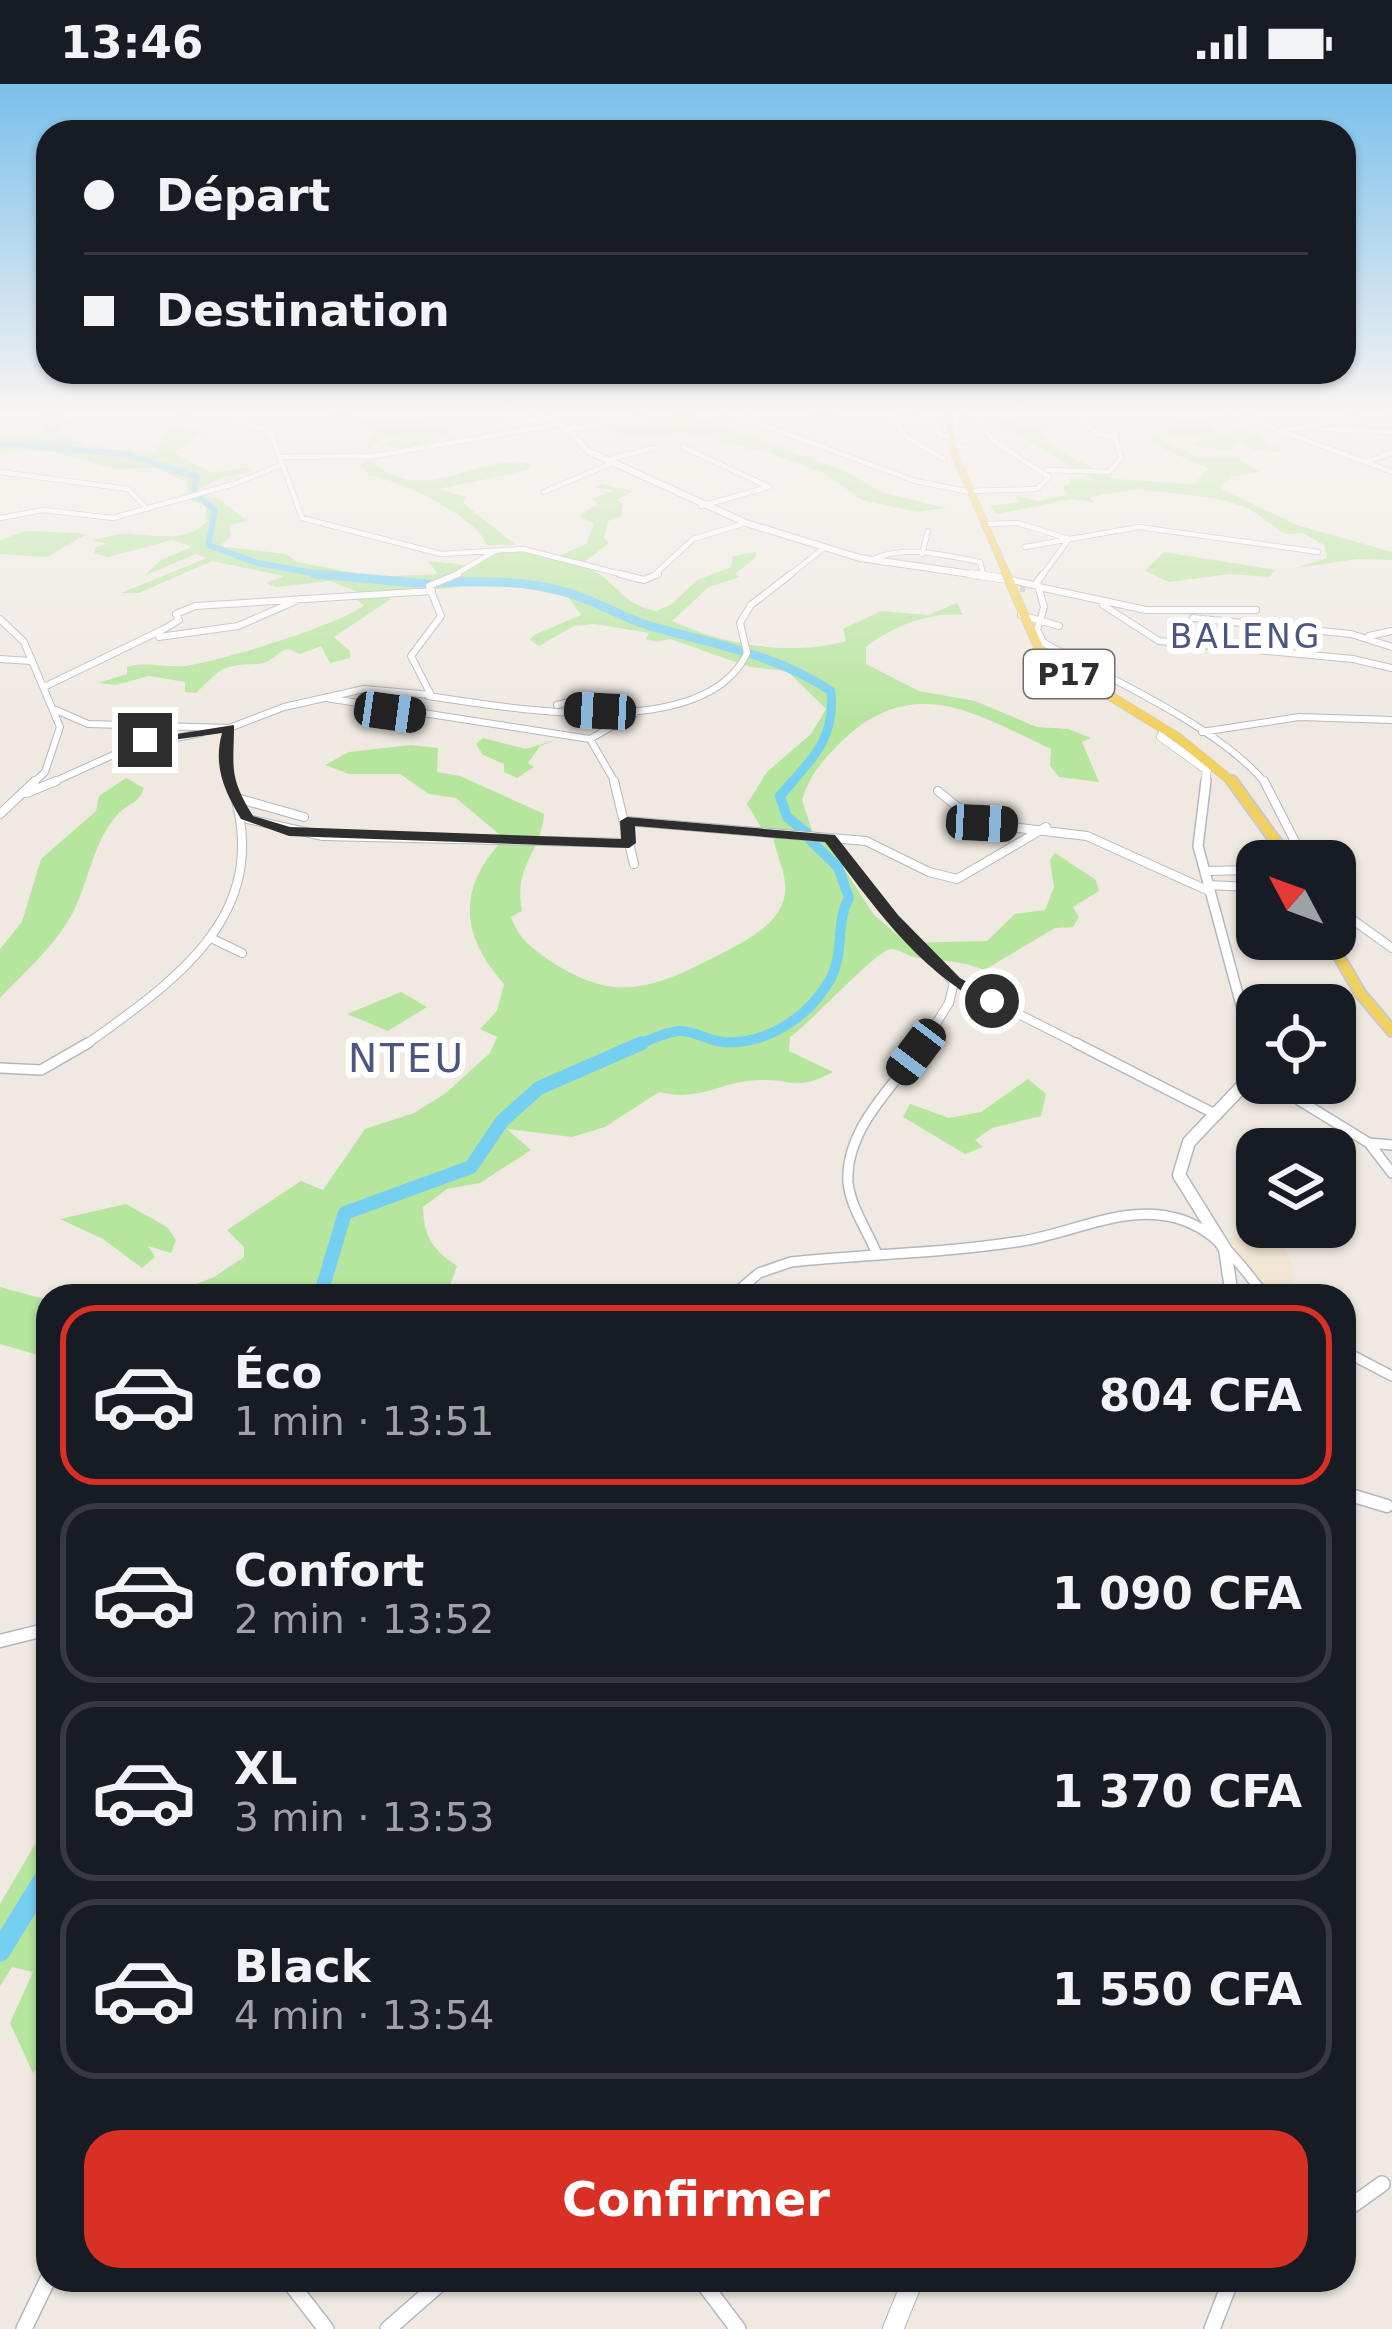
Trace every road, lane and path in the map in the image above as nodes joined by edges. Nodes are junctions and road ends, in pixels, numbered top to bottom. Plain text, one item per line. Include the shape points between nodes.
1 (302, 517) edge
2 (729, 517) edge
3 (981, 517) edge
4 (746, 523) junction
5 (984, 524) junction
6 (928, 531) dead end
7 (1069, 539) junction
8 (1025, 547) dead end
9 (824, 548) junction
10 (495, 551) junction
11 (1318, 552) dead end
12 (922, 554) junction
13 (871, 560) junction
14 (983, 573) junction
15 (1016, 586) junction
16 (1039, 587) junction
17 (432, 591) junction
18 (305, 597) junction
19 (1103, 605) junction
20 (1256, 610) dead end
21 (1021, 615) junction
22 (1176, 615) junction
23 (0, 619) edge
24 (1038, 619) junction
25 (1059, 626) dead end
26 (1392, 631) edge
27 (159, 637) junction
28 (1364, 637) junction
29 (1390, 645) edge
30 (0, 659) edge
31 (31, 661) junction
32 (1392, 668) edge
33 (46, 686) junction
34 (428, 696) junction
35 (323, 697) junction
36 (534, 707) junction
37 (56, 710) junction
38 (623, 712) junction
39 (634, 713) junction
40 (1392, 721) edge
41 (230, 728) junction
42 (1164, 730) junction
43 (1202, 732) junction
44 (590, 740) junction
45 (938, 791) dead end
46 (27, 793) junction
47 (235, 796) junction
48 (0, 814) edge
49 (304, 817) dead end
50 (248, 819) junction
51 (627, 821) junction
52 (1046, 827) junction
53 (830, 838) junction
54 (1277, 840) edge
55 (1294, 840) edge
56 (629, 843) junction
57 (634, 864) dead end
58 (1236, 872) edge
59 (1207, 882) junction
60 (1236, 885) edge
61 (1356, 922) edge
62 (213, 939) junction
63 (1390, 945) edge
64 (242, 953) dead end
65 (1341, 960) edge
66 (954, 982) junction
67 (1236, 984) edge
68 (1392, 1031) edge
69 (0, 1068) edge
70 (1236, 1096) edge
71 (1305, 1104) edge
72 (1217, 1115) junction
73 (1369, 1143) junction
74 (1392, 1145) edge
75 (1392, 1173) edge
76 (1222, 1243) junction
77 (875, 1252) junction
78 (748, 1284) edge
79 (1230, 1284) edge
80 (1255, 1284) edge
81 (1356, 1357) edge
82 (1392, 1376) edge
83 (1356, 1497) edge
84 (1387, 1506) dead end
85 (36, 1632) edge
86 (0, 1641) edge
87 (1382, 2184) dead end
88 (1356, 2202) edge
89 (42, 2292) edge
90 (304, 2292) edge
91 (430, 2292) edge
92 (710, 2292) edge
93 (909, 2292) edge
94 (1226, 2292) edge
95 (898, 2327) edge
96 (24, 2329) edge
97 (326, 2329) edge
98 (388, 2329) edge
99 (738, 2329) edge
100 (1212, 2329) edge

1 - 10 street via 441,554
2 - 4 street
3 - 5 main road, P17
4 - 9 street
4 - 10 street via 693,538 644,580 523,549
5 - 7 street via 1018,523
5 - 15 main road, P17
6 - 12 street
7 - 8 street
7 - 11 street via 1139,526
7 - 16 street
9 - 13 street
9 - 39 street via 748,608 740,622 746,658 722,686
10 - 17 street via 437,580
12 - 13 street via 889,551
12 - 14 street via 980,562
13 - 14 street
14 - 15 street
15 - 16 street
15 - 16 street
15 - 21 main road, P17
16 - 19 street
16 - 24 street
17 - 18 street via 391,600
17 - 34 street via 441,616 411,656 433,692
18 - 27 street via 238,626
18 - 27 street via 194,602
19 - 22 street
19 - 32 street via 1159,641
20 - 22 street
21 - 24 street
21 - 42 main road, P17 via 1053,662
22 - 28 street
23 - 31 street
24 - 25 street
24 - 43 street via 1047,646
26 - 28 street
27 - 33 street via 134,636
28 - 29 street
30 - 31 street
31 - 33 street
33 - 37 street
34 - 35 street via 379,688
34 - 36 street
35 - 41 street
35 - 44 street
36 - 38 street
36 - 38 street via 594,696
37 - 41 street via 88,724
37 - 46 street via 57,744
38 - 39 street
39 - 44 street via 622,728
40 - 43 street via 1298,716
41 - 46 street via 150,738
41 - 47 street via 223,754
42 - 54 main road, P17 via 1244,788
42 - 59 street via 1161,737 1207,770 1197,837
43 - 55 street via 1264,782
44 - 51 street via 608,764
45 - 52 street via 977,823
46 - 48 street
47 - 49 street
47 - 50 street
50 - 56 street via 323,836
50 - 62 street via 231,904
51 - 53 street
51 - 56 street
52 - 53 street via 957,879 879,844
52 - 59 street
53 - 66 street
56 - 57 street
58 - 59 street
59 - 60 street
59 - 67 street
61 - 63 street
62 - 64 street
62 - 69 street via 67,1059 37,1070
65 - 68 main road
66 - 72 street
66 - 77 street via 949,1005 885,1093 849,1167
70 - 72 street
71 - 73 street
72 - 76 street via 1178,1162
73 - 74 street
73 - 75 street
76 - 77 street via 1183,1220 1147,1215 1022,1241
76 - 79 street
76 - 80 street
77 - 78 street via 773,1266
81 - 82 street
83 - 84 street
85 - 86 street
87 - 88 street
89 - 96 street
90 - 97 street
91 - 98 street
92 - 99 street
93 - 95 street
94 - 100 street

